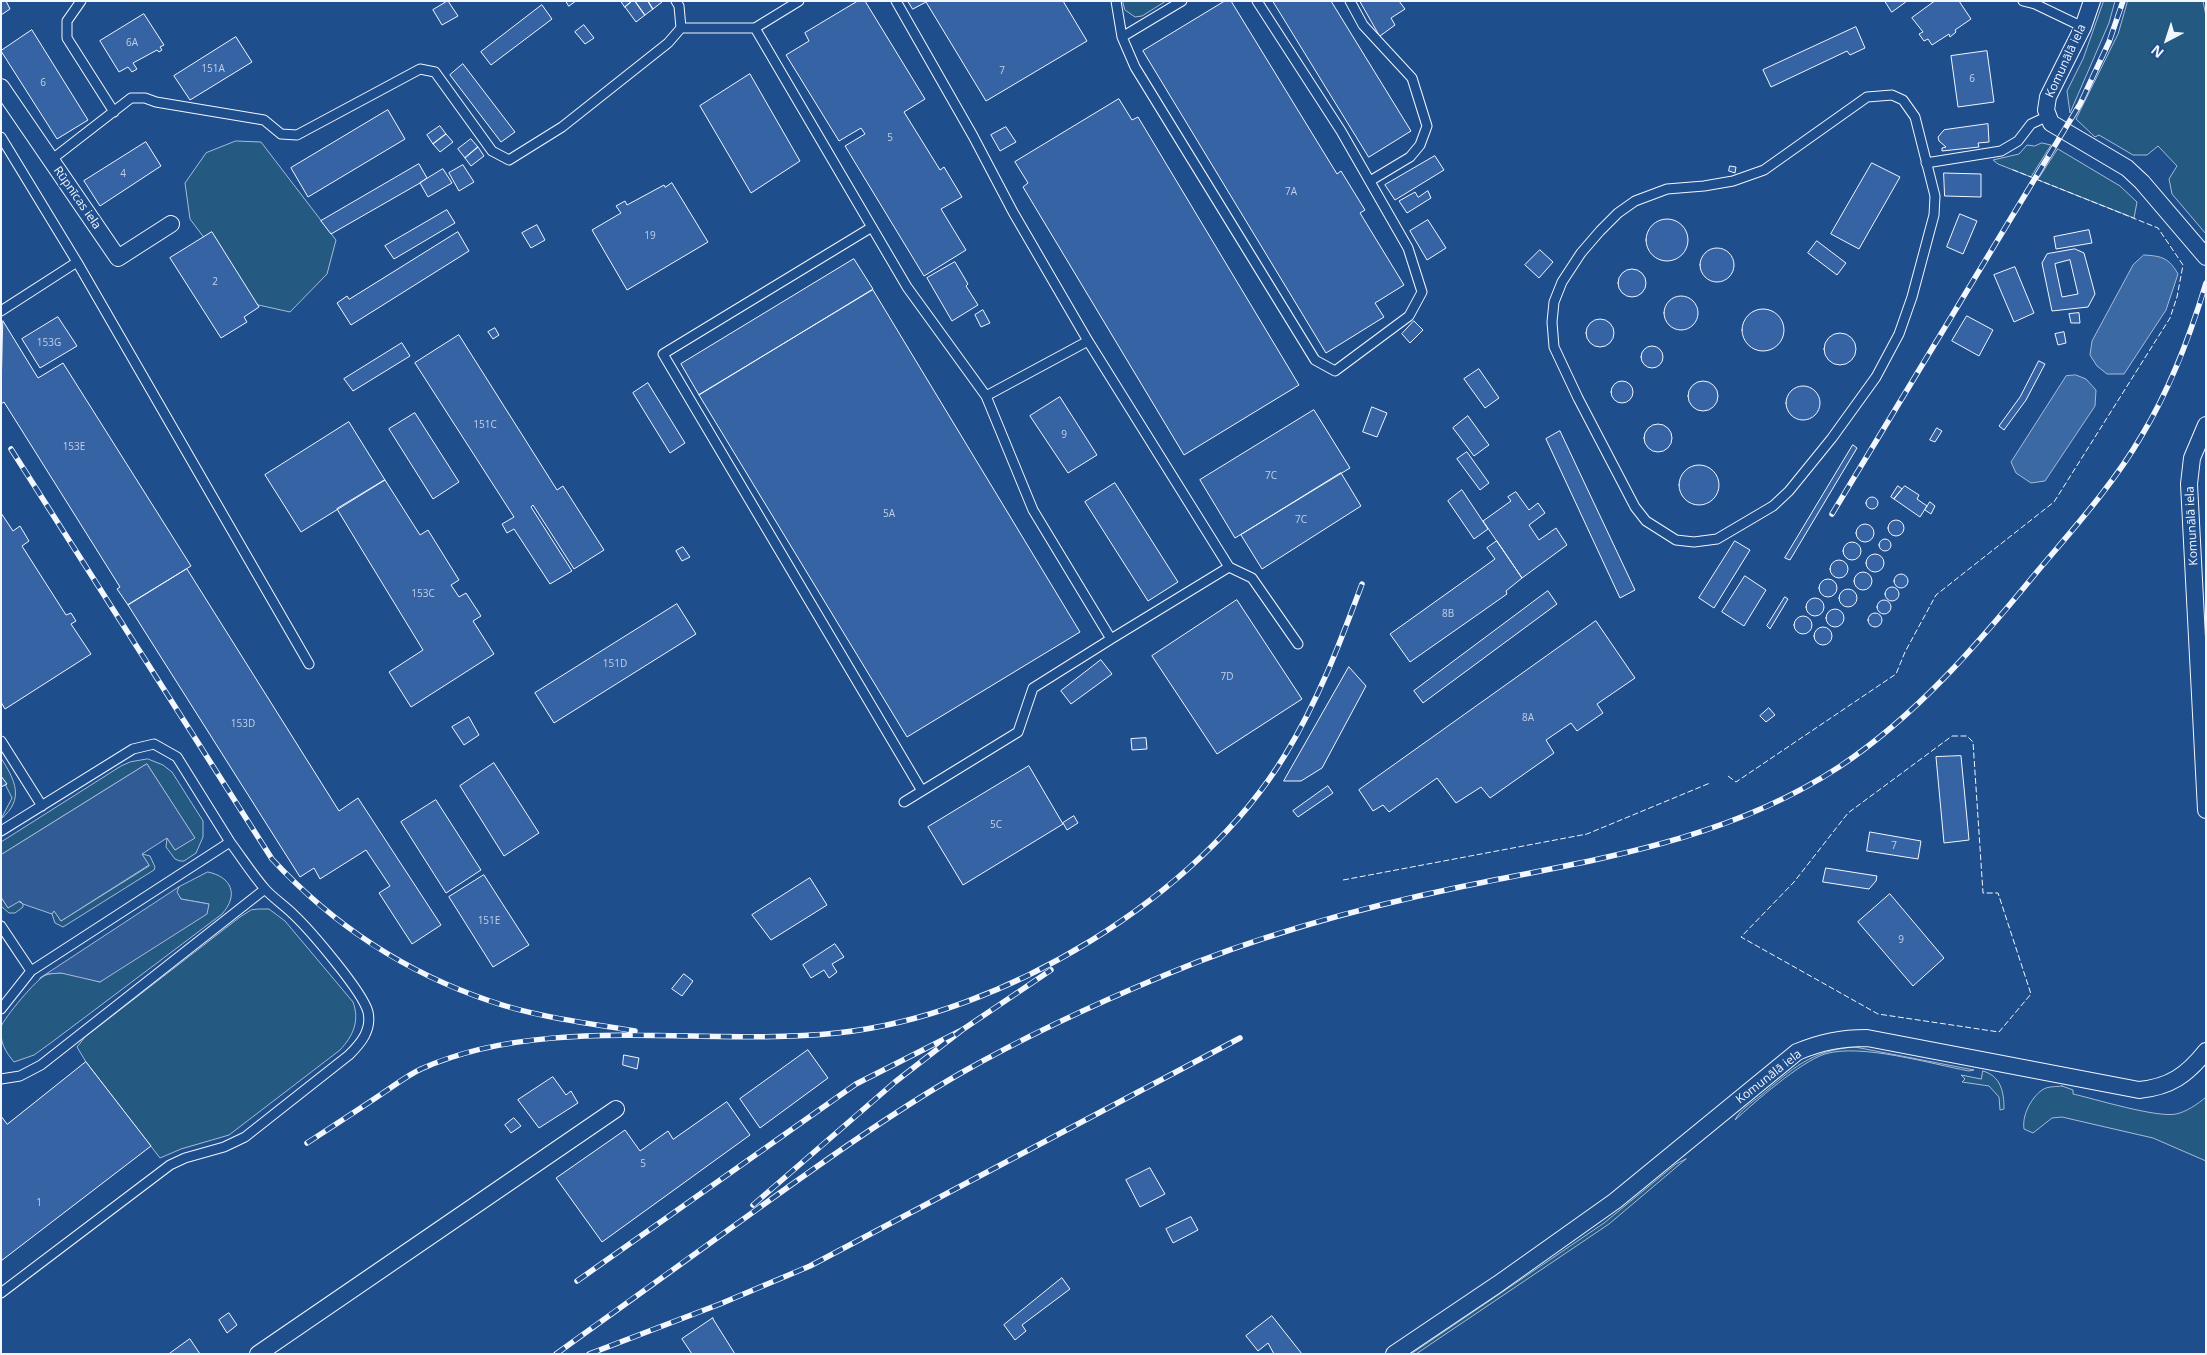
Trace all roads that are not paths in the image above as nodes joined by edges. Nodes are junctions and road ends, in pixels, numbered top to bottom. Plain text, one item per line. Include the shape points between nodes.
1 (81, 1) edge
2 (676, 1) edge
3 (799, 1) edge
4 (896, 1) edge
5 (1116, 1) edge
6 (1182, 1) edge
7 (1257, 1) edge
8 (1350, 1) edge
9 (2023, 1) edge
10 (2092, 1) edge
11 (2084, 27) junction
12 (681, 28) junction
13 (755, 28) junction
14 (1122, 37) junction
15 (1, 87) edge
16 (114, 112) junction
17 (2048, 116) junction
18 (1, 137) edge
19 (52, 160) junction
20 (1926, 163) junction
21 (1370, 181) junction
22 (171, 224) dead end
23 (872, 227) junction
24 (2206, 257) edge
25 (77, 262) junction
26 (1, 311) edge
27 (1088, 341) junction
28 (986, 396) junction
29 (2206, 425) edge
30 (1230, 567) junction
31 (1111, 639) junction
32 (1298, 644) dead end
33 (309, 664) dead end
34 (1, 740) edge
35 (922, 791) junction
36 (904, 802) dead end
37 (42, 806) junction
38 (2206, 810) edge
39 (1, 831) edge
40 (230, 842) junction
41 (266, 890) junction
42 (1, 926) edge
43 (31, 971) junction
44 (1, 1009) edge
45 (2206, 1050) edge
46 (1, 1079) edge
47 (616, 1109) dead end
48 (1, 1294) edge
49 (258, 1354) edge
50 (1394, 1354) edge

1 - 16 lane via 66,21 67,38
2 - 12 lane
3 - 13 lane
4 - 27 lane
5 - 14 lane
6 - 14 lane
7 - 21 lane
8 - 21 lane via 1364,25 1412,78 1427,126 1420,145 1410,157
9 - 11 lane
10 - 11 street, Komunālā iela
11 - 17 street, Komunālā iela via 2048,97
12 - 13 lane
12 - 16 lane via 668,43 562,127 509,160 492,151 435,72 420,69 297,135 281,134 264,120 145,98 131,98
13 - 23 lane
14 - 21 lane via 1135,67 1315,360 1335,371 1409,316 1422,292 1408,248
15 - 19 street, Rūpnīcas iela
16 - 19 lane
17 - 20 lane via 2031,124 2018,141 2001,151
17 - 24 street, Komunālā iela via 2051,123 2126,168 2142,182
18 - 25 lane
19 - 22 street, Rūpnīcas iela via 118,258
20 - 20 lane via 1915,117 1903,100 1892,95 1867,97 1764,170 1733,181 1667,189 1635,200 1618,213 1581,253 1562,282 1554,302 1554,347 1635,507 1646,521 1676,540 1717,539 1773,506 1832,438 1876,377 1899,334 1912,297 1934,215 1935,196
23 - 28 lane via 907,287
23 - 35 lane via 663,354
25 - 26 lane
25 - 33 lane
27 - 28 lane
27 - 30 lane
28 - 31 lane via 1033,510
29 - 38 street, Komunālā iela via 2192,458 2189,484
30 - 31 lane
30 - 32 lane via 1252,578
31 - 35 lane via 1033,688 1018,732
34 - 37 lane
35 - 36 lane
37 - 39 lane
37 - 40 lane via 133,749 154,744 177,757
40 - 41 lane
40 - 43 lane
41 - 46 lane via 41,1065 20,1076
41 - 48 lane via 296,916 360,996 368,1011 369,1023 360,1045 245,1138 170,1165
42 - 43 lane
43 - 44 lane
45 - 50 street, Komunālā iela via 2174,1081 2158,1088 2139,1090 1867,1038 1818,1043 1797,1052 1615,1201
47 - 49 street

